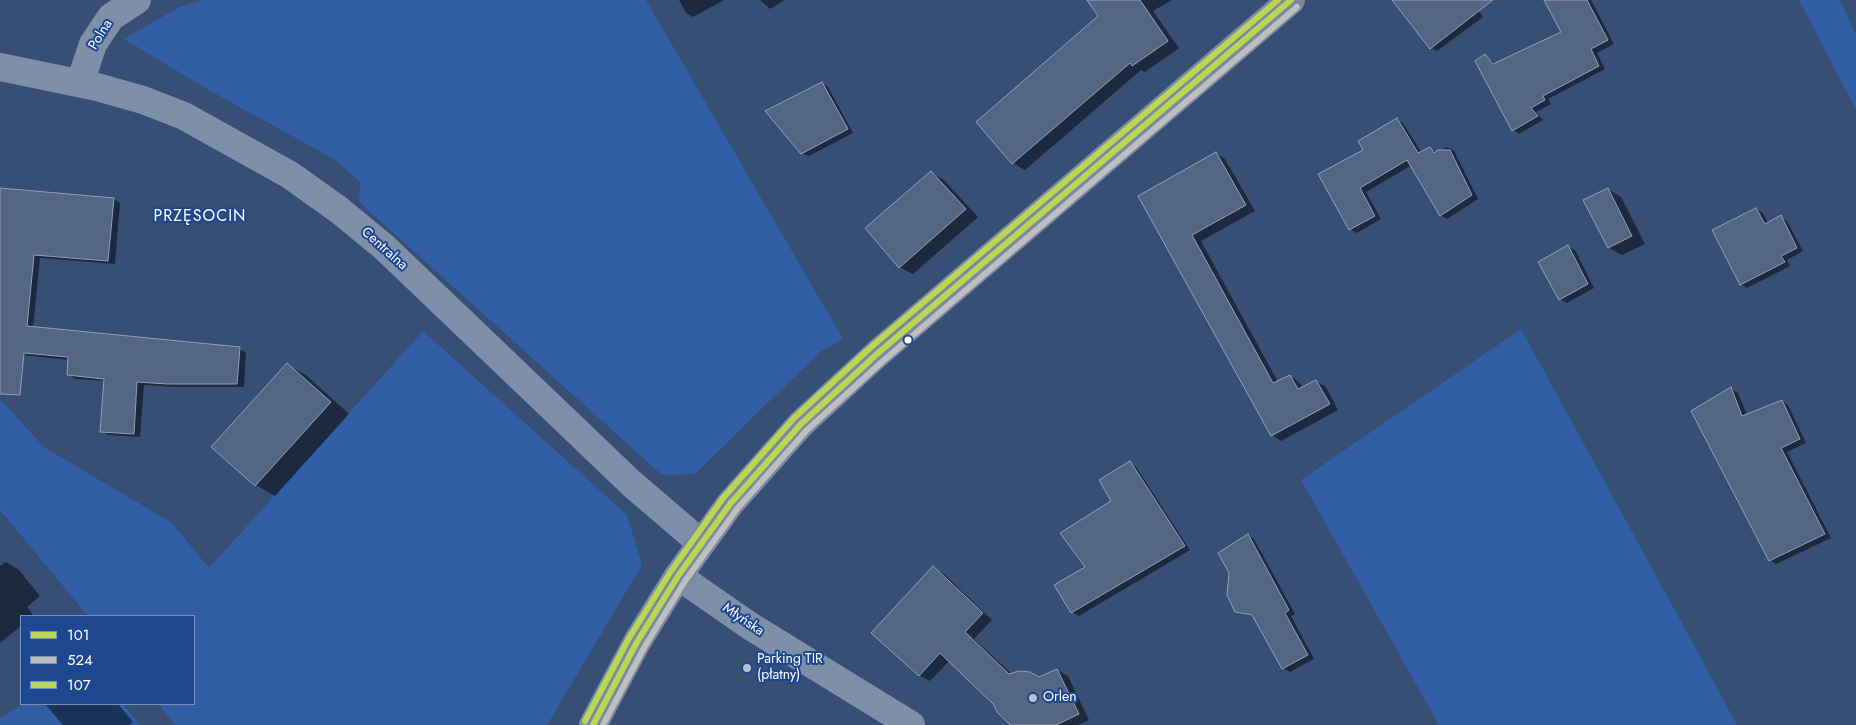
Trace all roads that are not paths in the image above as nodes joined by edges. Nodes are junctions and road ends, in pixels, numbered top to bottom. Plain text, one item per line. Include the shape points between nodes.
1 (138, 0) edge
2 (1291, 0) edge
3 (0, 67) edge
4 (80, 83) junction
5 (701, 543) junction
6 (678, 576) junction
7 (593, 725) edge
8 (911, 725) edge

1 - 4 street, Polna via 111,17 93,44
2 - 5 street via 840,387 768,460
3 - 4 street, Centralna
4 - 5 street, Centralna via 144,100 184,116 290,175 339,210 384,247 632,484
5 - 6 street
6 - 7 street via 637,642
6 - 8 street, Młyńska via 750,626

